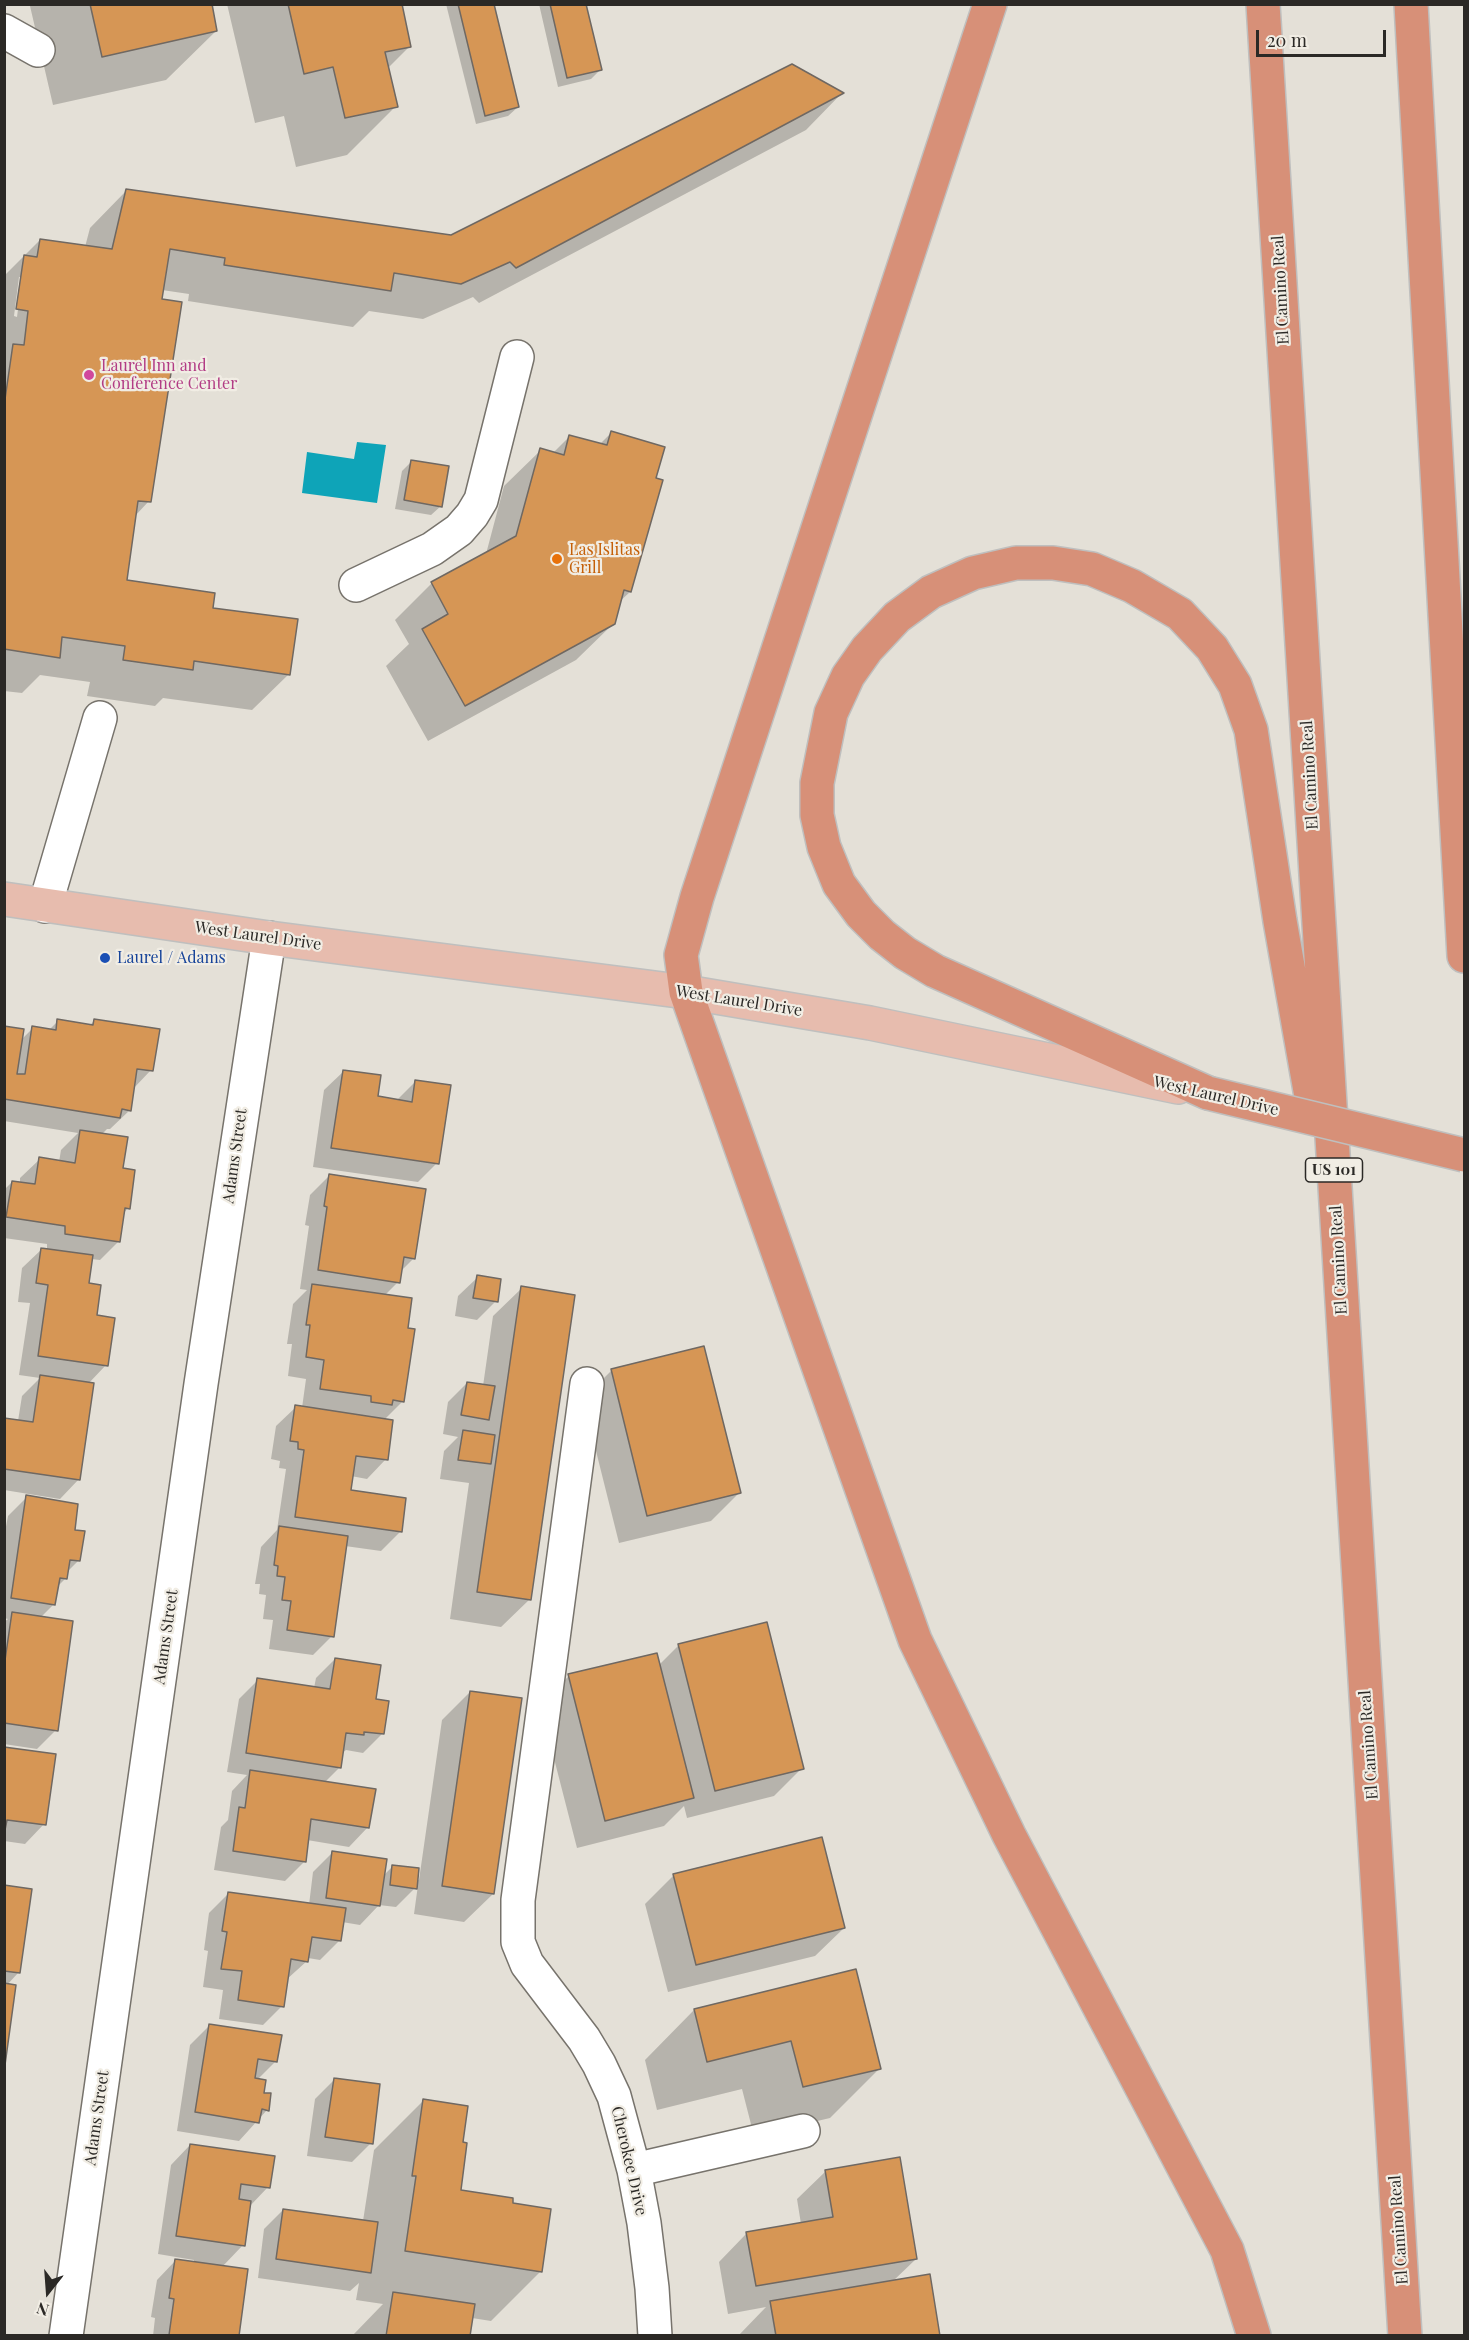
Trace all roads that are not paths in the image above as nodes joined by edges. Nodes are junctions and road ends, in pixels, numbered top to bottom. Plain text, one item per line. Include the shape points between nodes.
1 (990, 4) edge
2 (1263, 4) edge
3 (1411, 4) edge
4 (4, 30) edge
5 (38, 50) dead end
6 (517, 357) dead end
7 (356, 585) dead end
8 (100, 718) dead end
9 (4, 899) edge
10 (45, 906) junction
11 (269, 938) junction
12 (1464, 956) edge
13 (687, 992) junction
14 (1208, 1093) junction
15 (1464, 1155) edge
16 (1339, 1251) junction
17 (587, 1384) dead end
18 (803, 2131) dead end
19 (634, 2170) junction
20 (66, 2336) edge
21 (656, 2336) edge
22 (1254, 2336) edge
23 (1405, 2336) edge

1 - 13 highway via 697,897 681,955
2 - 16 highway, El Camino Real / US 101
3 - 12 highway
4 - 5 street
6 - 7 street via 481,500 472,515 459,530 432,549
8 - 10 street
9 - 10 main road, West Laurel Drive
10 - 11 main road, West Laurel Drive
11 - 13 main road, West Laurel Drive
11 - 20 street, Adams Street
13 - 14 main road, West Laurel Drive via 870,1023
13 - 22 highway via 915,1640 1009,1835 1227,2250
14 - 15 highway, West Laurel Drive, bridge
14 - 16 highway via 935,971 882,935 839,884 824,847 817,815 817,783 831,713 848,676 867,649 897,617 931,592 973,573 1016,563 1092,569 1132,586 1179,614 1212,648 1234,685 1251,730 1280,921
16 - 23 highway, El Camino Real / US 101
17 - 19 street, Cherokee Drive via 518,1900 518,1942 604,2074
18 - 19 street
19 - 21 street, Cherokee Drive

